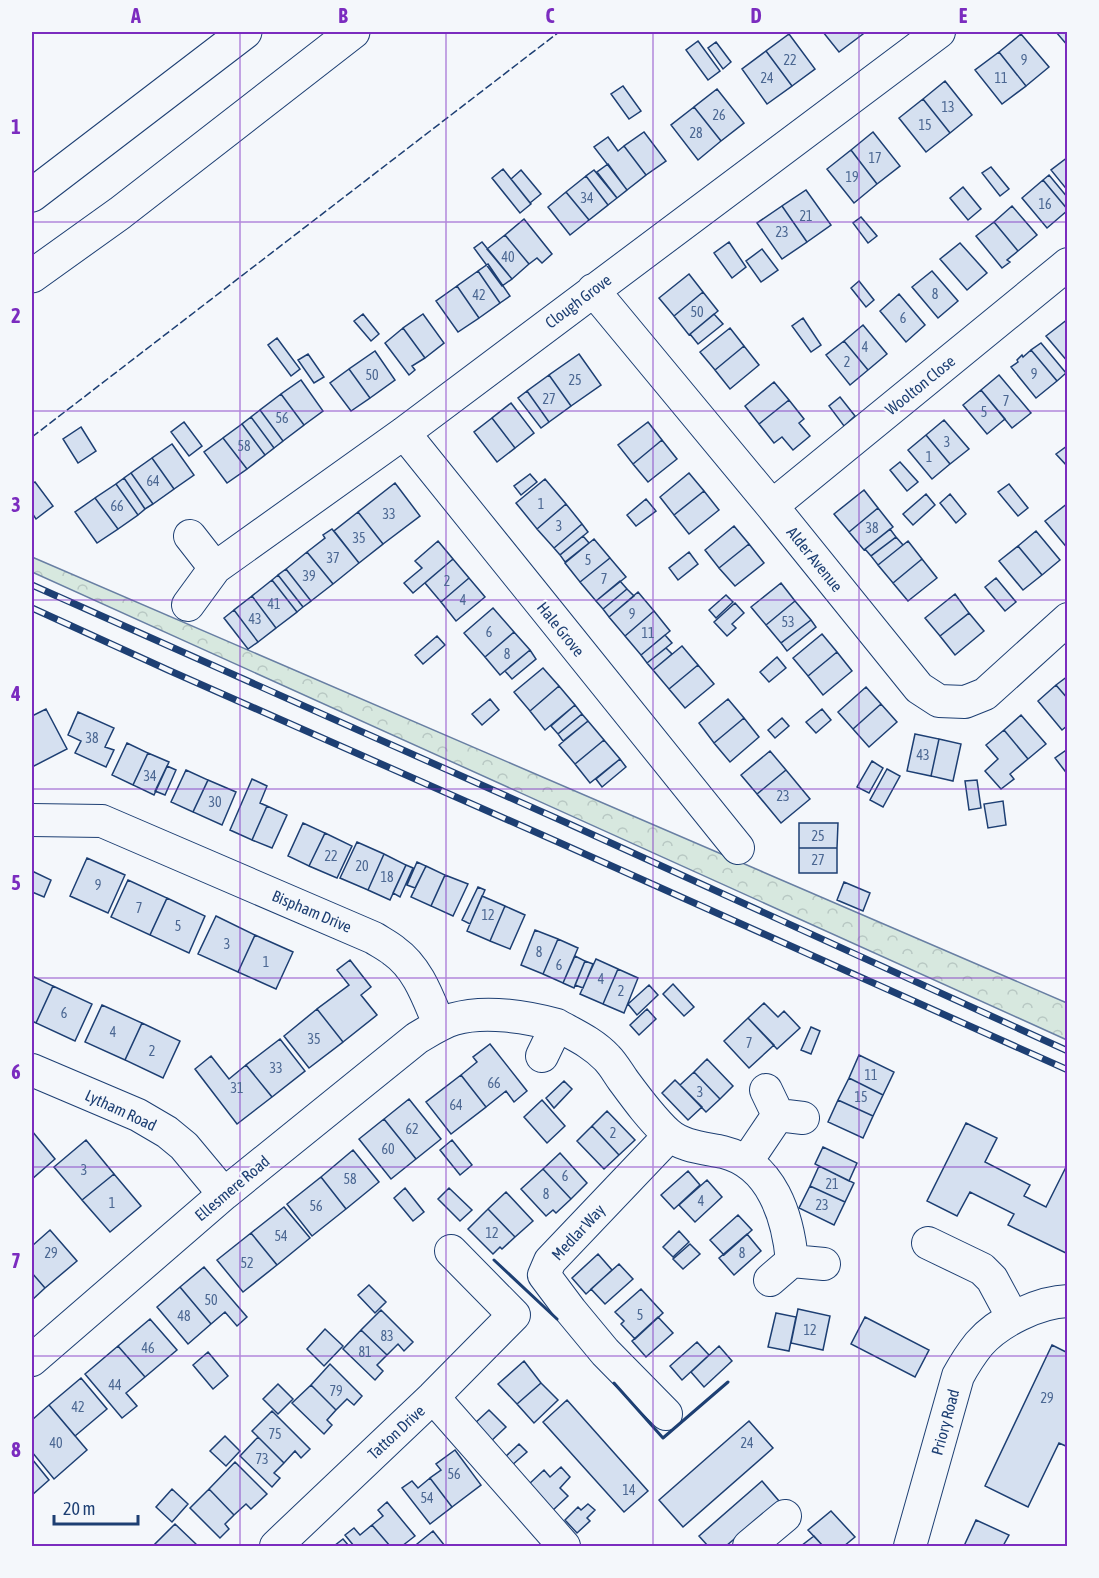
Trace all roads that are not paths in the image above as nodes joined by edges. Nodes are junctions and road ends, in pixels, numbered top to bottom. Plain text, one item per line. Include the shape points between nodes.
1 (245, 32) edge
2 (353, 32) edge
3 (939, 32) edge
4 (32, 195) edge
5 (1068, 264) edge
6 (32, 276) edge
7 (594, 290) junction
8 (404, 433) junction
9 (772, 506) junction
10 (190, 536) dead end
11 (215, 568) junction
12 (188, 605) dead end
13 (1068, 619) edge
14 (32, 820) edge
15 (738, 848) dead end
16 (440, 1024) junction
17 (557, 1025) junction
18 (542, 1056) dead end
19 (32, 1070) edge
20 (782, 1108) dead end
21 (669, 1136) junction
22 (747, 1161) junction
23 (224, 1194) junction
24 (928, 1243) dead end
25 (451, 1251) dead end
26 (824, 1264) dead end
27 (1068, 1301) edge
28 (1013, 1318) junction
29 (32, 1360) edge
30 (433, 1397) junction
31 (666, 1414) dead end
32 (785, 1516) dead end
33 (276, 1546) edge
34 (564, 1546) edge
35 (749, 1546) edge
36 (910, 1546) edge

1 - 4 highway
2 - 6 highway via 120,213
3 - 7 street, Clough Grove
5 - 9 street, Woolton Close
7 - 8 street, Clough Grove
7 - 9 street, Alder Avenue
8 - 11 street, Clough Grove
8 - 15 street, Hale Grove via 710,831
9 - 13 street, Alder Avenue via 919,688 939,701 965,702 986,694
10 - 11 street
11 - 12 street, Clough Grove
14 - 16 street, Bispham Drive via 102,821 374,938 408,963
16 - 17 street via 456,1018 491,1015
16 - 23 street, Ellesmere Road via 417,1038
17 - 18 street
17 - 21 street via 588,1041 607,1058
19 - 23 street, Lytham Road via 138,1114 167,1132 184,1146
20 - 22 street
21 - 22 street
21 - 31 street, Medlar Way via 550,1261 544,1275 605,1352
22 - 26 street via 761,1174 782,1210 788,1230 781,1270
23 - 29 street, Ellesmere Road
24 - 28 street via 982,1269 992,1279
25 - 30 street, Tatton Drive via 514,1315
27 - 28 street, Priory Road
28 - 36 street, Priory Road via 980,1343 958,1376
30 - 33 street, Tatton Drive
30 - 34 street
32 - 35 street

